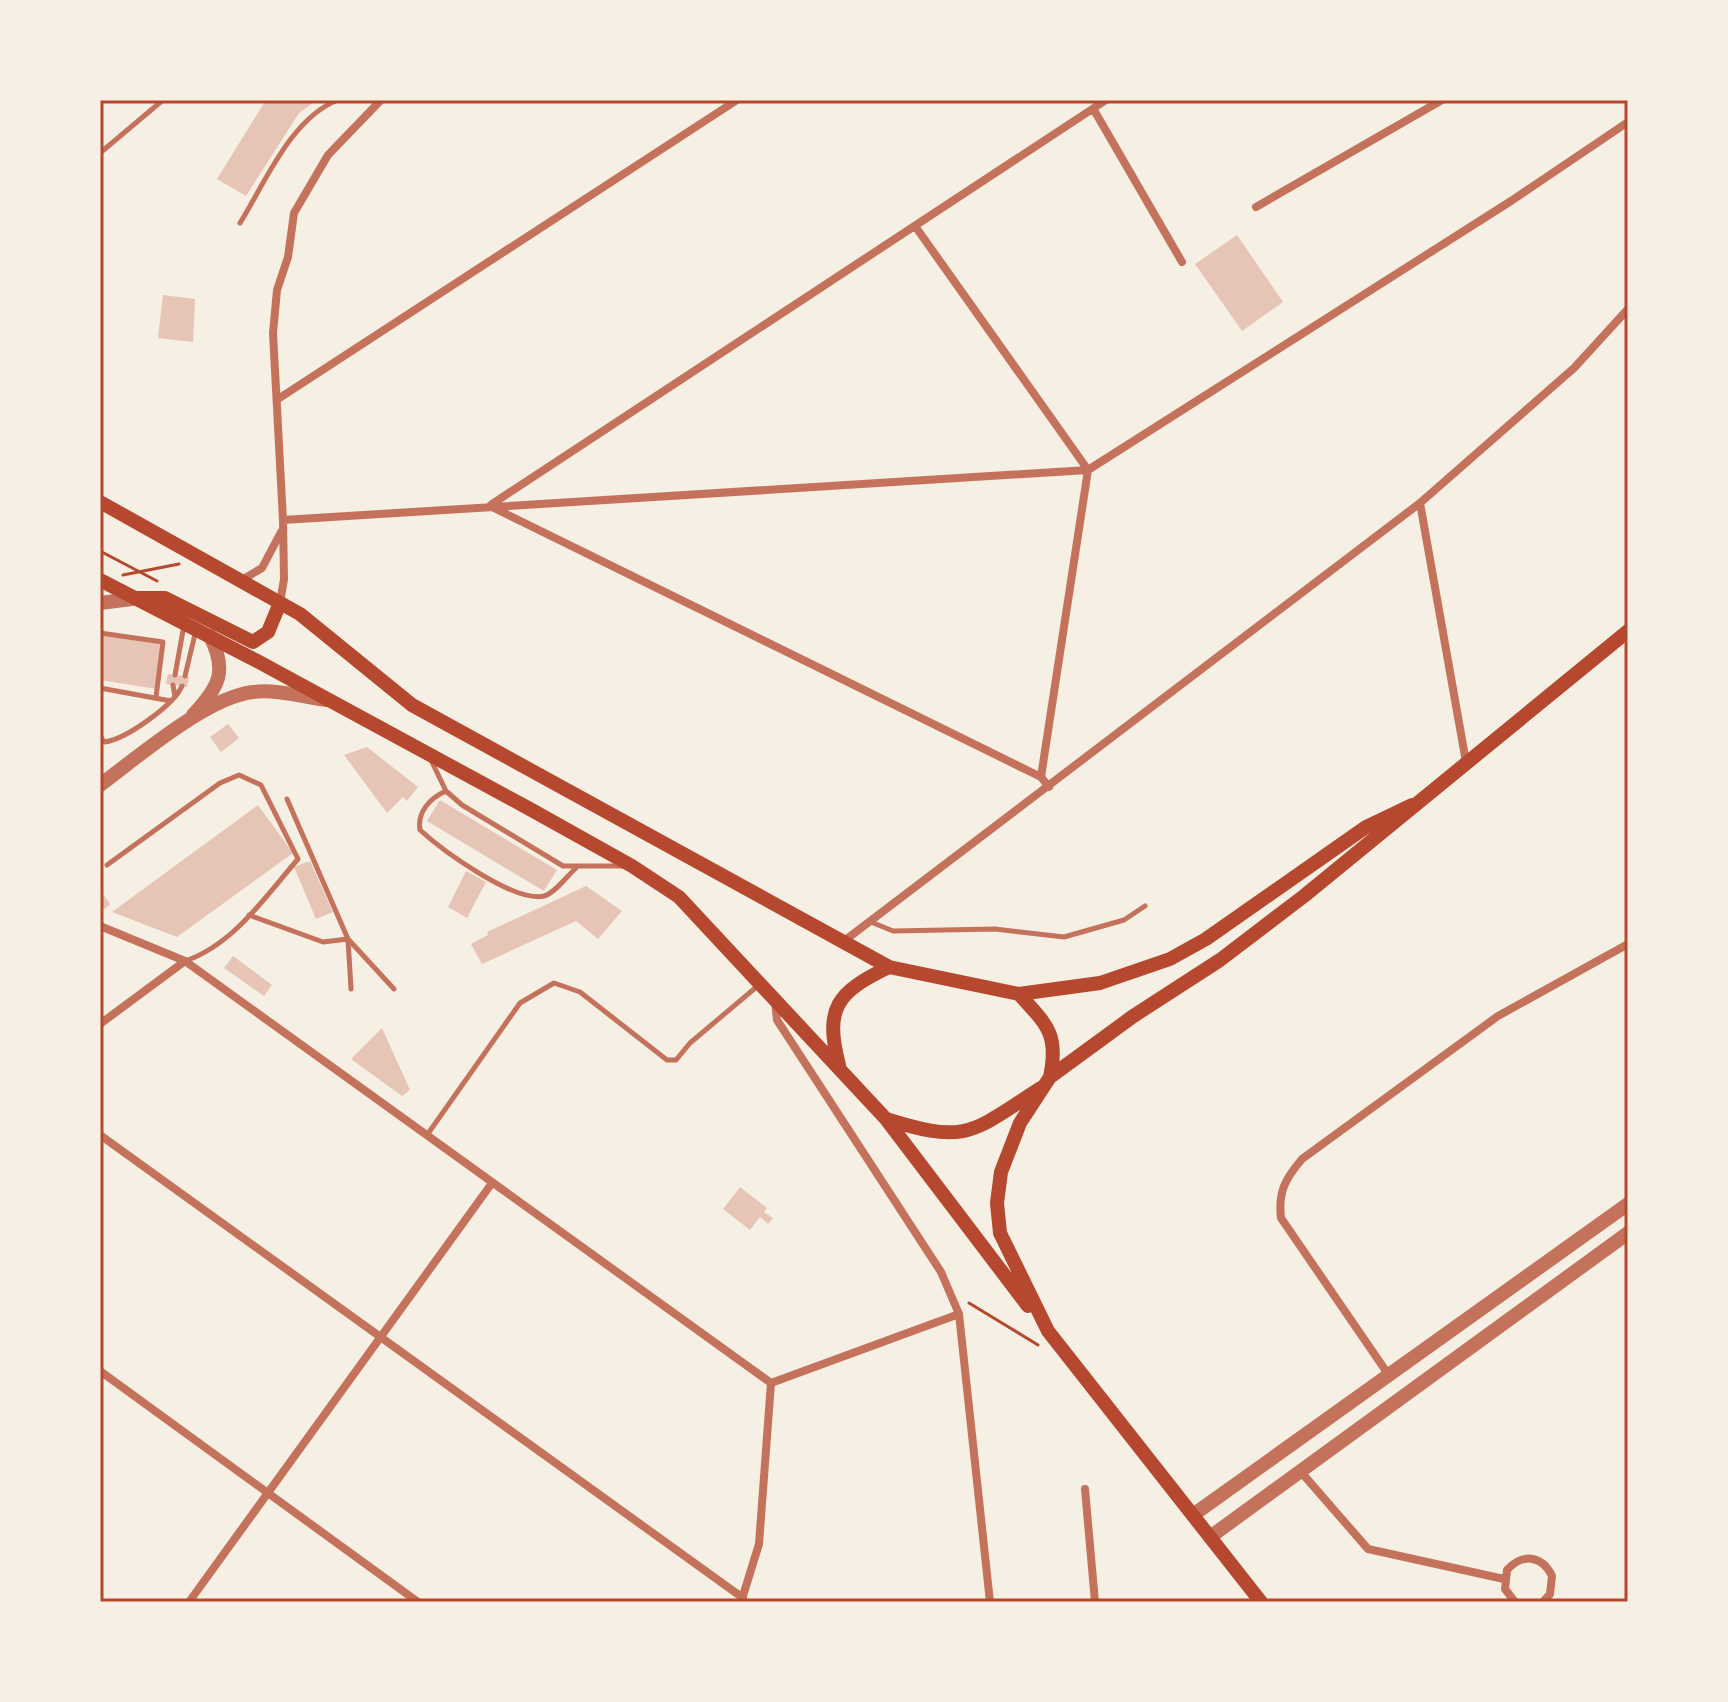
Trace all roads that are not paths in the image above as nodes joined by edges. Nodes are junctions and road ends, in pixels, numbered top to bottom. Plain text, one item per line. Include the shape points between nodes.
1 (163, 100) edge
2 (338, 100) edge
3 (737, 100) edge
4 (1106, 100) edge
5 (1442, 100) edge
6 (377, 101) edge
7 (1094, 110) junction
8 (1628, 122) edge
9 (100, 153) edge
10 (1256, 207) dead end
11 (240, 223) dead end
12 (915, 226) junction
13 (1182, 262) dead end
14 (1628, 309) edge
15 (278, 399) junction
16 (1088, 470) junction
17 (100, 502) edge
18 (1420, 503) junction
19 (489, 506) junction
20 (283, 524) junction
21 (100, 580) edge
22 (240, 581) junction
23 (132, 599) junction
24 (100, 603) edge
25 (280, 603) junction
26 (197, 630) junction
27 (100, 633) edge
28 (1626, 638) edge
29 (175, 675) dead end
30 (185, 676) dead end
31 (173, 685) dead end
32 (182, 686) dead end
33 (100, 688) edge
34 (156, 697) junction
35 (174, 699) junction
36 (330, 700) junction
37 (188, 721) junction
38 (100, 736) edge
39 (428, 754) junction
40 (1466, 762) junction
41 (1041, 777) junction
42 (100, 785) edge
43 (1049, 787) junction
44 (446, 791) junction
45 (287, 799) dead end
46 (1412, 805) junction
47 (107, 865) dead end
48 (632, 866) junction
49 (577, 867) junction
50 (1145, 906) dead end
51 (249, 915) junction
52 (870, 922) junction
53 (100, 926) edge
54 (348, 939) junction
55 (844, 941) junction
56 (1628, 944) edge
57 (185, 961) junction
58 (889, 967) junction
59 (761, 982) junction
60 (351, 989) dead end
61 (394, 989) dead end
62 (1019, 994) junction
63 (774, 997) junction
64 (100, 1024) edge
65 (839, 1065) junction
66 (1047, 1081) junction
67 (886, 1119) junction
68 (100, 1135) edge
69 (426, 1135) junction
70 (492, 1183) junction
71 (1628, 1204) edge
72 (1628, 1233) edge
73 (959, 1314) junction
74 (1048, 1331) junction
75 (381, 1338) junction
76 (100, 1371) edge
77 (1388, 1374) junction
78 (771, 1383) junction
79 (1301, 1472) junction
80 (1085, 1489) dead end
81 (268, 1495) junction
82 (1193, 1515) junction
83 (1210, 1537) junction
84 (1504, 1579) junction
85 (741, 1600) edge
86 (189, 1602) edge
87 (418, 1602) edge
88 (990, 1602) edge
89 (1095, 1602) edge
90 (1261, 1602) edge
91 (1515, 1602) edge
92 (1543, 1602) edge

1 - 9 lane
2 - 11 lane via 325,105 294,136
3 - 15 street
4 - 7 street
5 - 10 street
6 - 15 street via 328,155 294,213 273,333
7 - 12 street
7 - 13 street
8 - 16 street
12 - 16 street
12 - 19 street
14 - 18 street via 1574,368
15 - 20 street
16 - 19 street
16 - 41 street
17 - 22 main road
18 - 40 street
18 - 43 street
19 - 20 street
19 - 41 street
20 - 22 street via 262,568
20 - 25 street
21 - 23 main road
22 - 25 main road
23 - 24 street
23 - 25 main road via 165,598 253,642 268,632
23 - 26 main road
25 - 55 main road via 412,705
26 - 29 lane
26 - 30 lane
26 - 36 main road
26 - 37 street via 219,654 217,682
27 - 34 lane via 163,642
28 - 40 main road
31 - 35 lane
32 - 35 lane
33 - 34 lane
34 - 35 lane
35 - 38 lane via 117,741 104,742
36 - 37 street via 256,691
36 - 39 main road
37 - 42 street
39 - 44 lane
39 - 48 main road
40 - 46 main road
41 - 43 street
43 - 52 street
44 - 49 lane via 563,866
44 - 49 lane via 432,797 418,820 420,830 511,890 532,898 548,895
45 - 54 lane
46 - 62 main road via 1366,827 1170,959 1100,983
46 - 66 main road via 1244,942
47 - 51 lane via 220,783 239,775 261,785 298,859
48 - 49 lane
48 - 59 main road via 679,897
50 - 52 lane via 1124,920 1064,937 995,929 893,931
51 - 54 lane via 323,942
51 - 57 lane via 206,954
52 - 55 street
53 - 57 street
54 - 60 lane
54 - 61 lane
55 - 58 main road
56 - 77 street via 1498,1016 1302,1159 1287,1176 1278,1197 1281,1218
57 - 64 street
57 - 69 street
58 - 62 main road
58 - 65 main road via 844,993 833,1012
59 - 63 main road
59 - 69 lane via 676,1060 667,1060 580,992 554,983 520,1003
62 - 66 main road via 1048,1026 1056,1049
63 - 65 main road
63 - 73 street via 777,1020 941,1272
65 - 67 main road
66 - 67 main road via 960,1134 933,1134
66 - 74 main road via 1020,1123 1001,1172 997,1203 1000,1233
67 - 74 main road
68 - 75 street
69 - 70 street
70 - 75 street
70 - 78 street
71 - 77 street
72 - 79 street
73 - 78 street
73 - 88 street
74 - 82 main road
75 - 81 street
75 - 85 street
76 - 81 street
77 - 82 street
78 - 85 street via 759,1544
79 - 83 street
79 - 84 street via 1368,1549
80 - 89 street
81 - 86 street
81 - 87 street
82 - 83 main road
83 - 90 main road
84 - 91 street
84 - 92 street via 1522,1559 1541,1561 1553,1585

